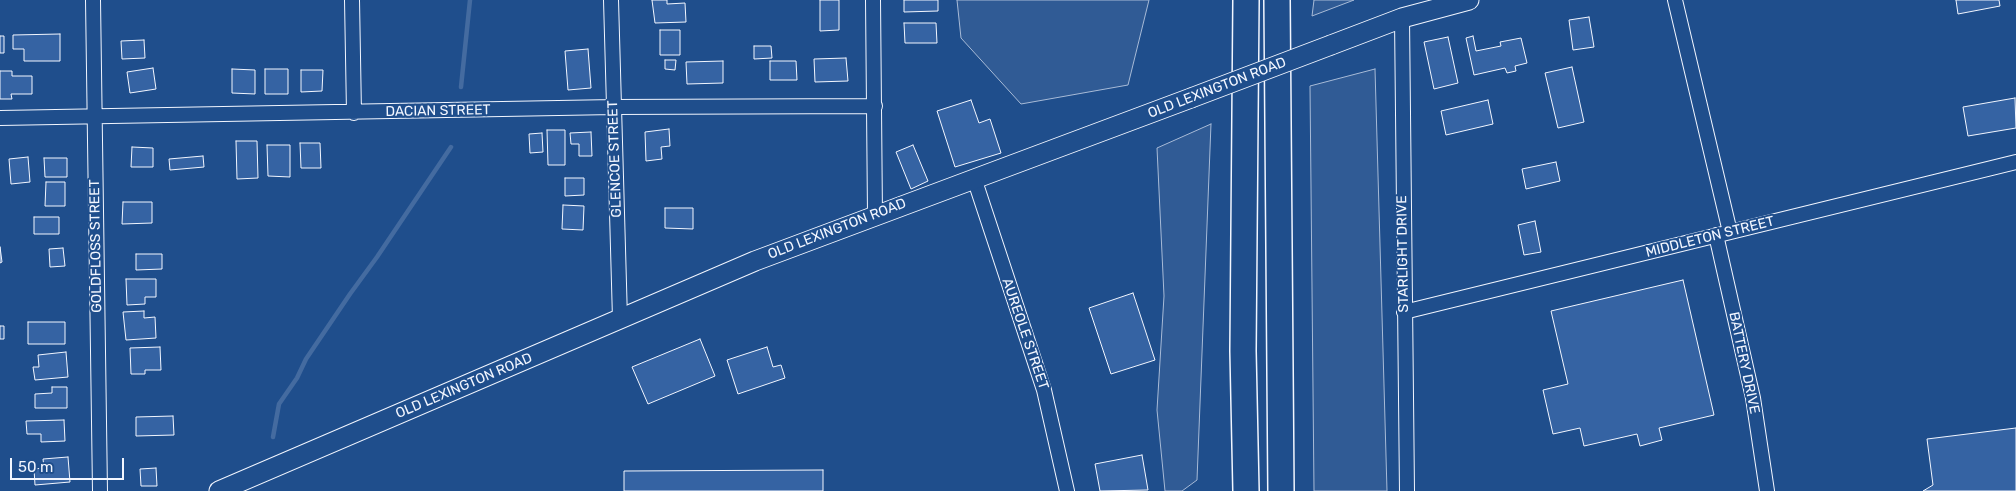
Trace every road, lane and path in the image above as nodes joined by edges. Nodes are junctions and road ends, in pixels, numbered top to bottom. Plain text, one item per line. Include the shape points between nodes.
1 (93, 0) edge
2 (352, 0) edge
3 (611, 0) edge
4 (874, 0) edge
5 (1246, 0) edge
6 (1277, 0) edge
7 (1468, 0) edge
8 (1675, 0) edge
9 (1402, 18) junction
10 (875, 106) junction
11 (614, 108) junction
12 (354, 112) junction
13 (94, 117) junction
14 (0, 118) edge
15 (2016, 162) edge
16 (974, 178) junction
17 (874, 216) junction
18 (1730, 232) junction
19 (1716, 235) junction
20 (1404, 312) junction
21 (620, 319) junction
22 (1243, 351) junction
23 (100, 491) edge
24 (219, 491) edge
25 (1067, 491) edge
26 (1233, 491) edge
27 (1246, 491) edge
28 (1281, 491) edge
29 (1407, 491) edge
30 (1767, 491) edge

1 - 13 street, GOLDFLOSS STREET
2 - 12 street
3 - 11 street, GLENCOE STREET
4 - 10 street
5 - 22 highway
6 - 28 highway
7 - 9 main road, OLD LEXINGTON ROAD
8 - 18 street
9 - 16 main road, OLD LEXINGTON ROAD, bridge
9 - 20 street, STARLIGHT DRIVE
10 - 11 street, DACIAN STREET
10 - 17 street
11 - 12 street, DACIAN STREET
11 - 21 street, GLENCOE STREET
12 - 13 street, DACIAN STREET
13 - 14 street, DACIAN STREET
13 - 23 street, GOLDFLOSS STREET
15 - 18 street, MIDDLETON STREET
16 - 17 main road, OLD LEXINGTON ROAD
16 - 25 street, AUREOLE STREET via 1044,390
17 - 21 main road, OLD LEXINGTON ROAD via 755,261
18 - 19 street, MIDDLETON STREET
19 - 20 street, MIDDLETON STREET
19 - 30 street, BATTERY DRIVE via 1753,398
20 - 29 street, STARLIGHT DRIVE
21 - 24 main road, OLD LEXINGTON ROAD
22 - 26 highway
22 - 27 highway

